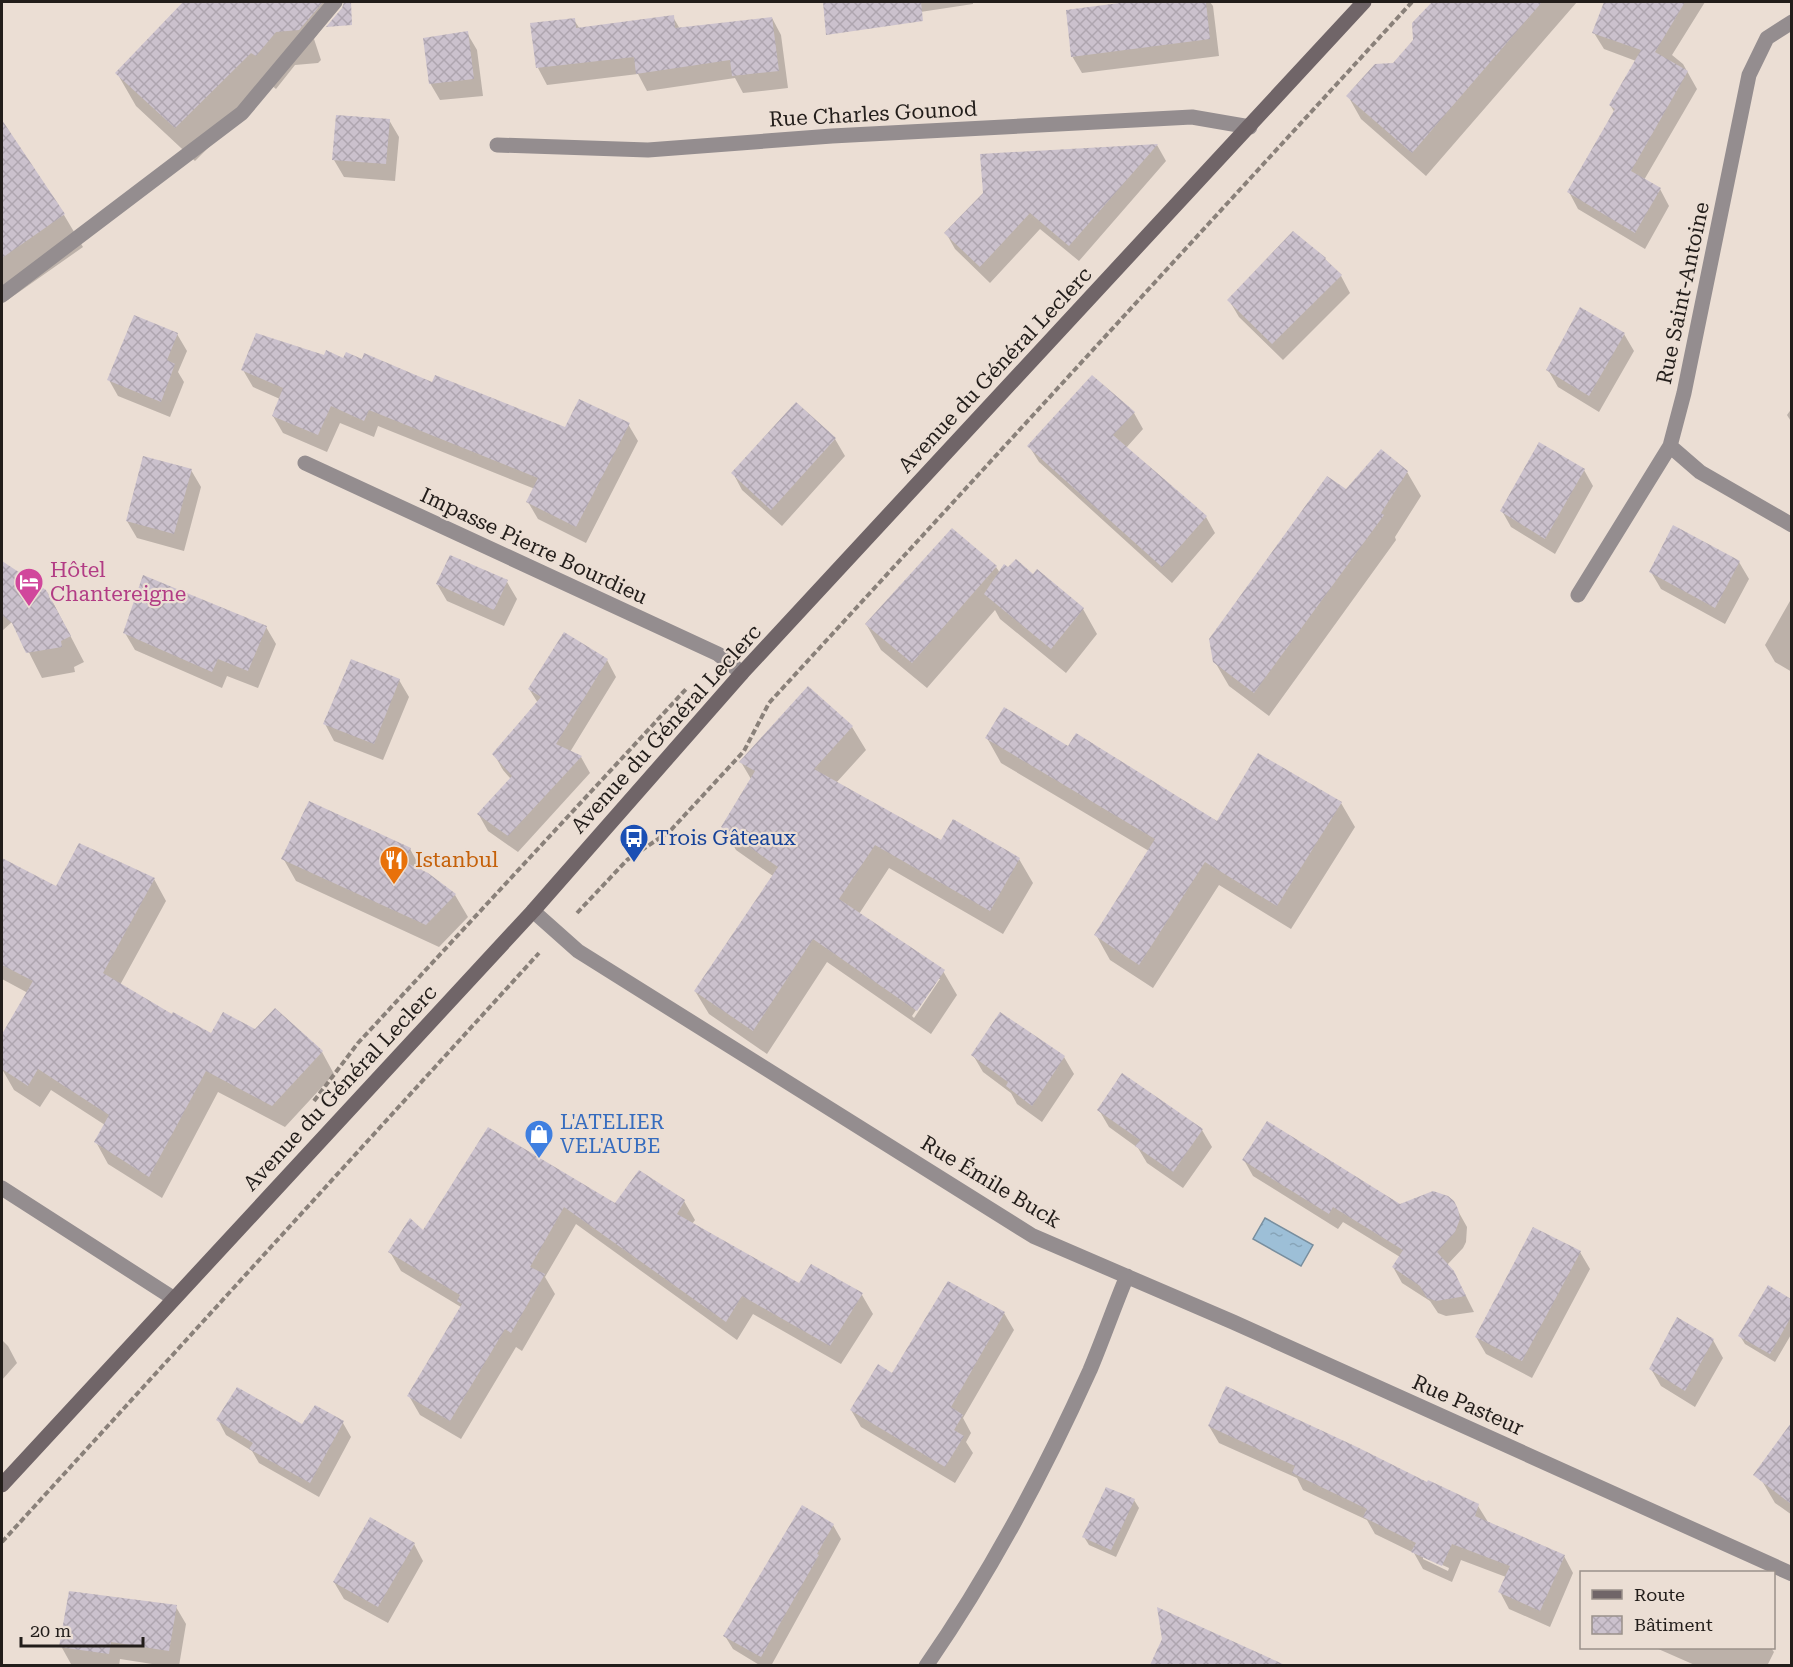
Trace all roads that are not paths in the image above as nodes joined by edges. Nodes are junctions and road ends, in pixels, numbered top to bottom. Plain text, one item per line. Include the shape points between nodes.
1 (335, 2) edge
2 (1364, 2) edge
3 (1791, 22) edge
4 (1250, 127) junction
5 (497, 145) dead end
6 (2, 296) edge
7 (1671, 446) junction
8 (305, 463) dead end
9 (1791, 525) edge
10 (1578, 595) dead end
11 (742, 673) junction
12 (533, 911) junction
13 (2, 1188) edge
14 (1127, 1276) junction
15 (174, 1299) junction
16 (2, 1485) edge
17 (1791, 1574) edge
18 (926, 1665) edge

1 - 6 street via 242,113
2 - 4 main road, Avenue du Général Leclerc
3 - 7 street, Rue Saint-Antoine via 1767,38 1749,75
4 - 5 street, Rue Charles Gounod via 1192,117 648,150
4 - 11 main road, Avenue du Général Leclerc
7 - 9 street via 1700,472
7 - 10 street, Rue Saint-Antoine
8 - 11 street, Impasse Pierre Bourdieu via 718,654
11 - 12 main road, Avenue du Général Leclerc
12 - 14 street, Rue Émile Buck via 578,951 1033,1236
12 - 15 main road, Avenue du Général Leclerc
13 - 15 street
14 - 17 street, Rue Pasteur
14 - 18 street via 1090,1369 1031,1491 957,1621
15 - 16 main road, Avenue du Général Leclerc

